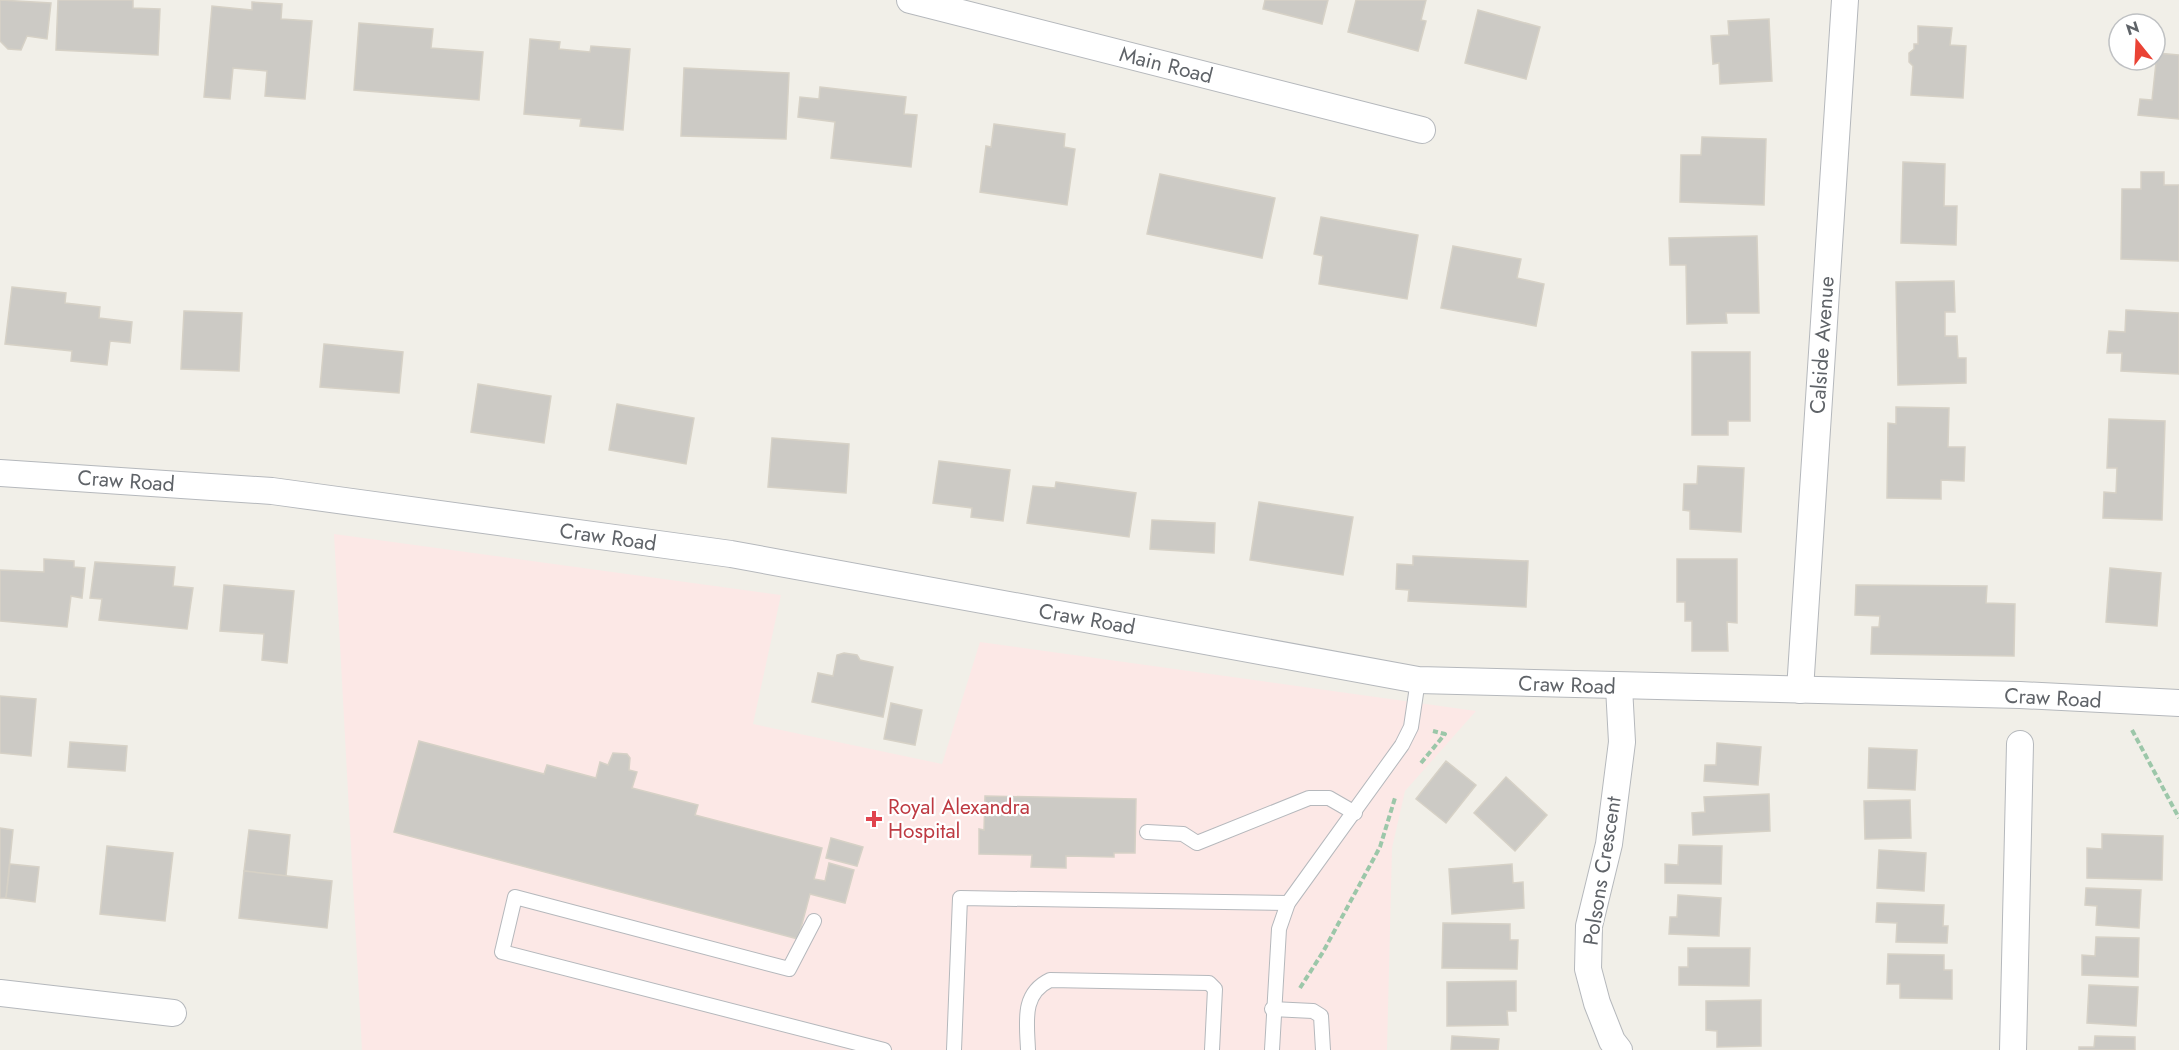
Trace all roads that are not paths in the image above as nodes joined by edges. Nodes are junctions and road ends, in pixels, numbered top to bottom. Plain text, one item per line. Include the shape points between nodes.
1 (910, 0) edge
2 (1845, 0) edge
3 (1422, 130) dead end
4 (0, 473) edge
5 (1418, 680) junction
6 (1619, 687) junction
7 (1800, 690) junction
8 (2179, 704) edge
9 (2020, 744) dead end
10 (1355, 813) junction
11 (1148, 832) dead end
12 (1288, 903) junction
13 (814, 921) dead end
14 (0, 993) edge
15 (1272, 1009) junction
16 (173, 1013) dead end
17 (1610, 1047) edge
18 (884, 1050) edge
19 (954, 1050) edge
20 (1028, 1050) edge
21 (1212, 1050) edge
22 (1272, 1050) edge
23 (1323, 1050) edge
24 (2013, 1050) edge

1 - 3 street, Main Road
2 - 7 street, Calside Avenue
4 - 5 street, Craw Road via 272,491 730,554
5 - 6 street, Craw Road
5 - 10 lane via 1411,727
6 - 7 street, Craw Road
6 - 17 street, Polsons Crescent via 1622,742 1609,844 1589,926 1588,958
7 - 8 street, Craw Road
9 - 24 street
10 - 11 lane via 1329,798 1309,798 1197,843 1184,834
10 - 12 lane
12 - 15 lane via 1279,929
12 - 19 lane via 960,898
13 - 18 lane via 789,969 515,897 502,952
14 - 16 street
15 - 22 lane
15 - 23 lane via 1312,1011 1321,1016
20 - 21 lane via 1026,1011 1037,986 1050,980 1209,983 1215,989

